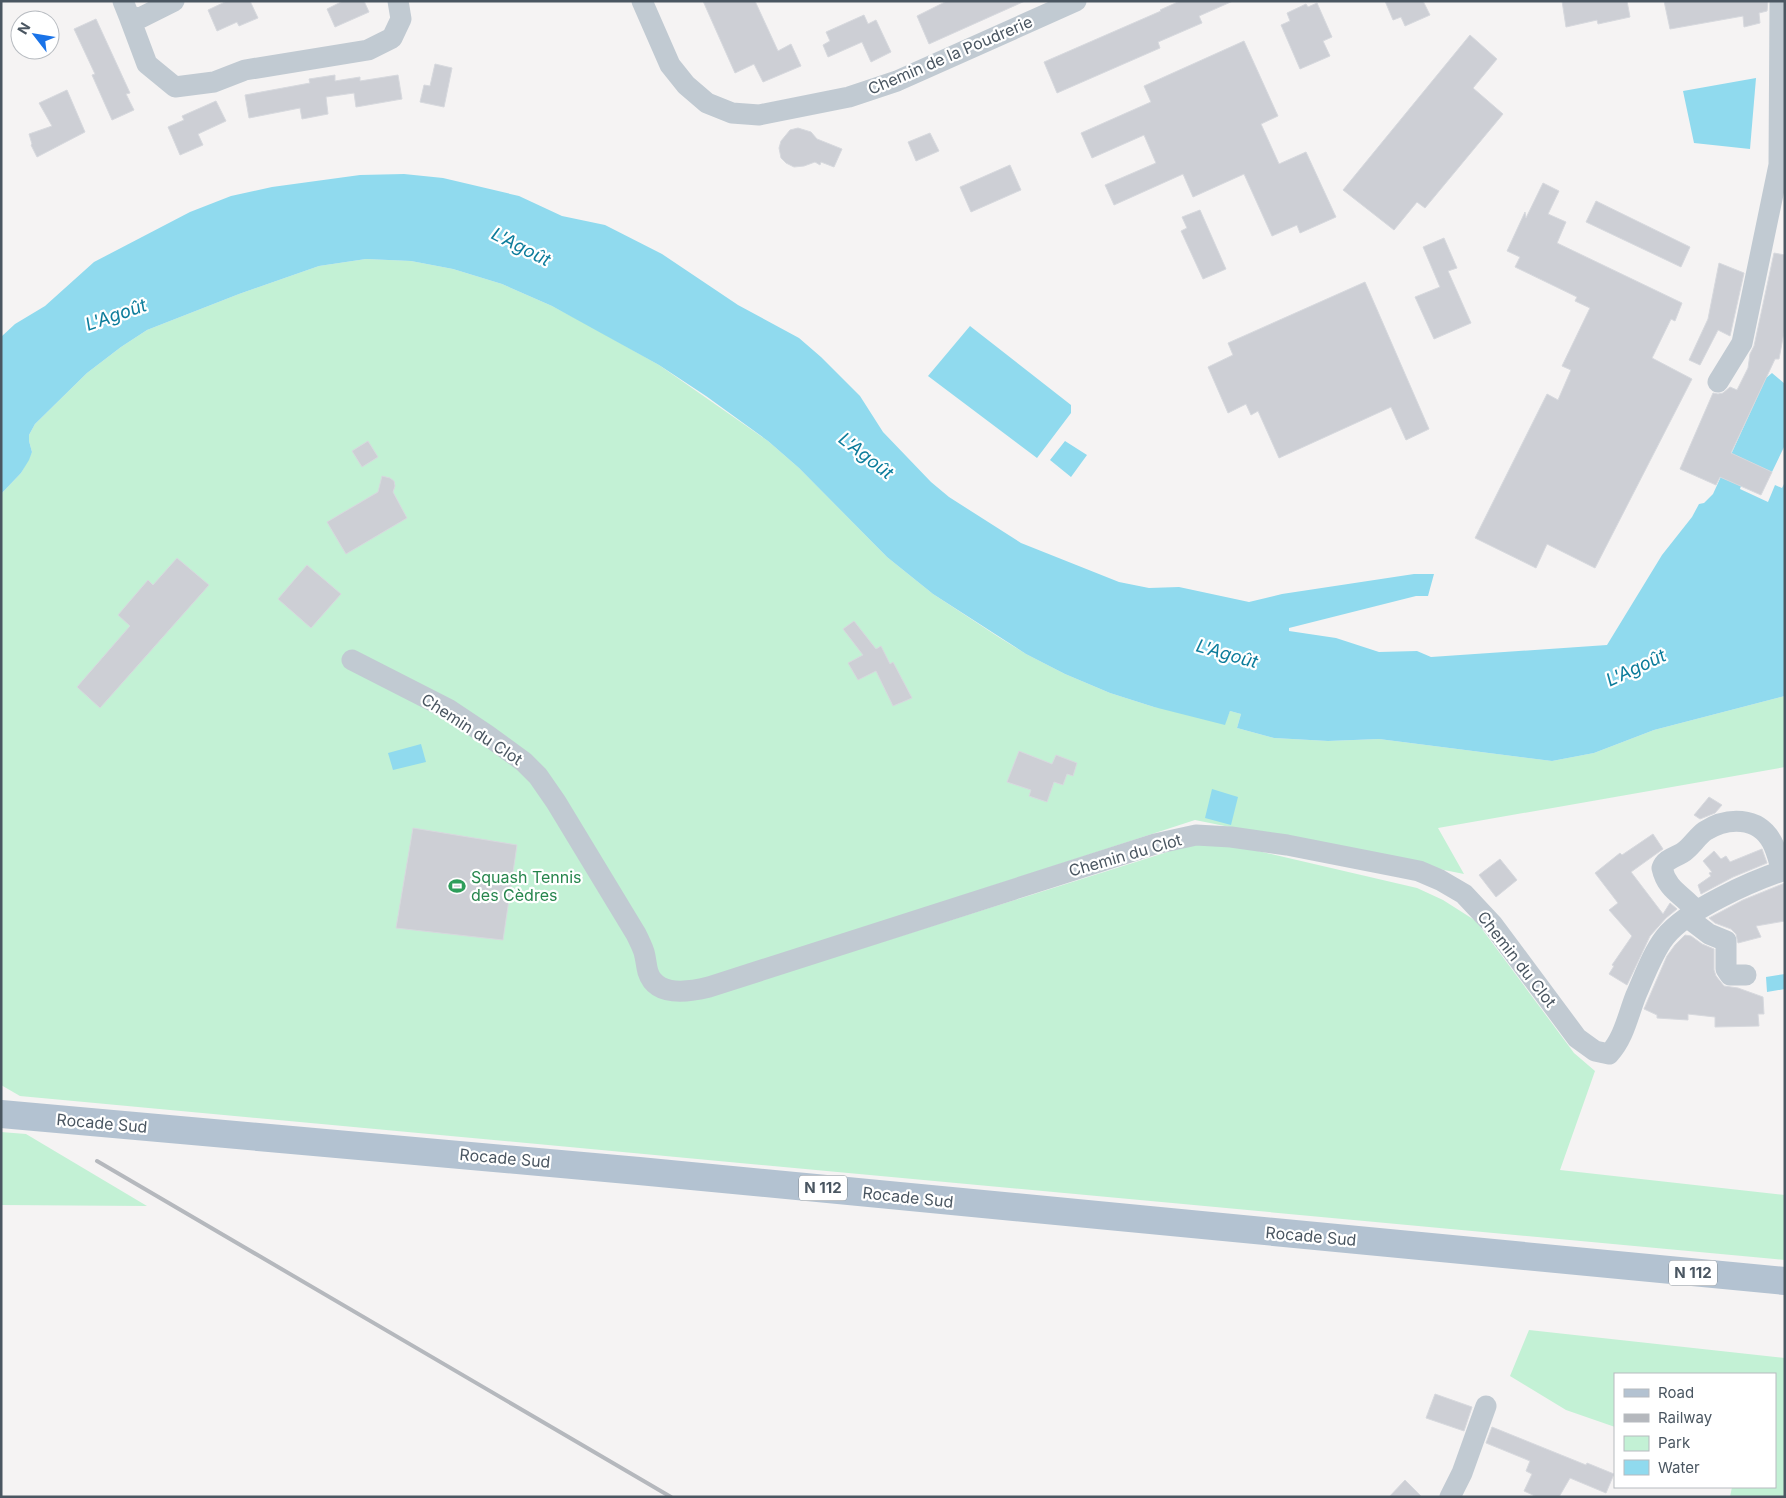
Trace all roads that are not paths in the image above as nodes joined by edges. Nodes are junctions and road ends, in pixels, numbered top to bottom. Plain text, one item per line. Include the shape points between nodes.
1 (174, 1) edge
2 (398, 1) edge
3 (642, 1) edge
4 (1076, 1) edge
5 (1780, 1) edge
6 (126, 9) edge
7 (1718, 382) dead end
8 (352, 660) dead end
9 (1784, 871) edge
10 (1692, 914) junction
11 (1746, 975) dead end
12 (1, 1114) edge
13 (1785, 1283) edge
14 (1486, 1406) dead end
15 (1450, 1497) edge

1 - 6 street via 140,18
2 - 6 street via 401,19 392,38 368,50 245,70 214,82 175,87 147,64
3 - 4 street, Chemin de la Poudrerie via 670,65 686,85 707,103 732,113 759,115 849,96 897,81
5 - 7 street via 1779,165 1742,343
8 - 10 street, Chemin du Clot via 448,709 524,762 556,802 621,907 644,953 664,977 696,990 1156,844 1206,834 1353,858 1419,871 1440,880 1464,894 1493,925 1578,1038 1595,1052 1609,1054 1620,1039 1660,944 1671,930
9 - 10 street via 1750,884
9 - 10 street via 1766,833 1738,820 1717,825 1703,832 1662,868 1671,888 1692,906
10 - 11 street via 1692,921 1726,942 1728,973
12 - 13 main road, Rocade Sud / N 112 via 639,1170
14 - 15 street

